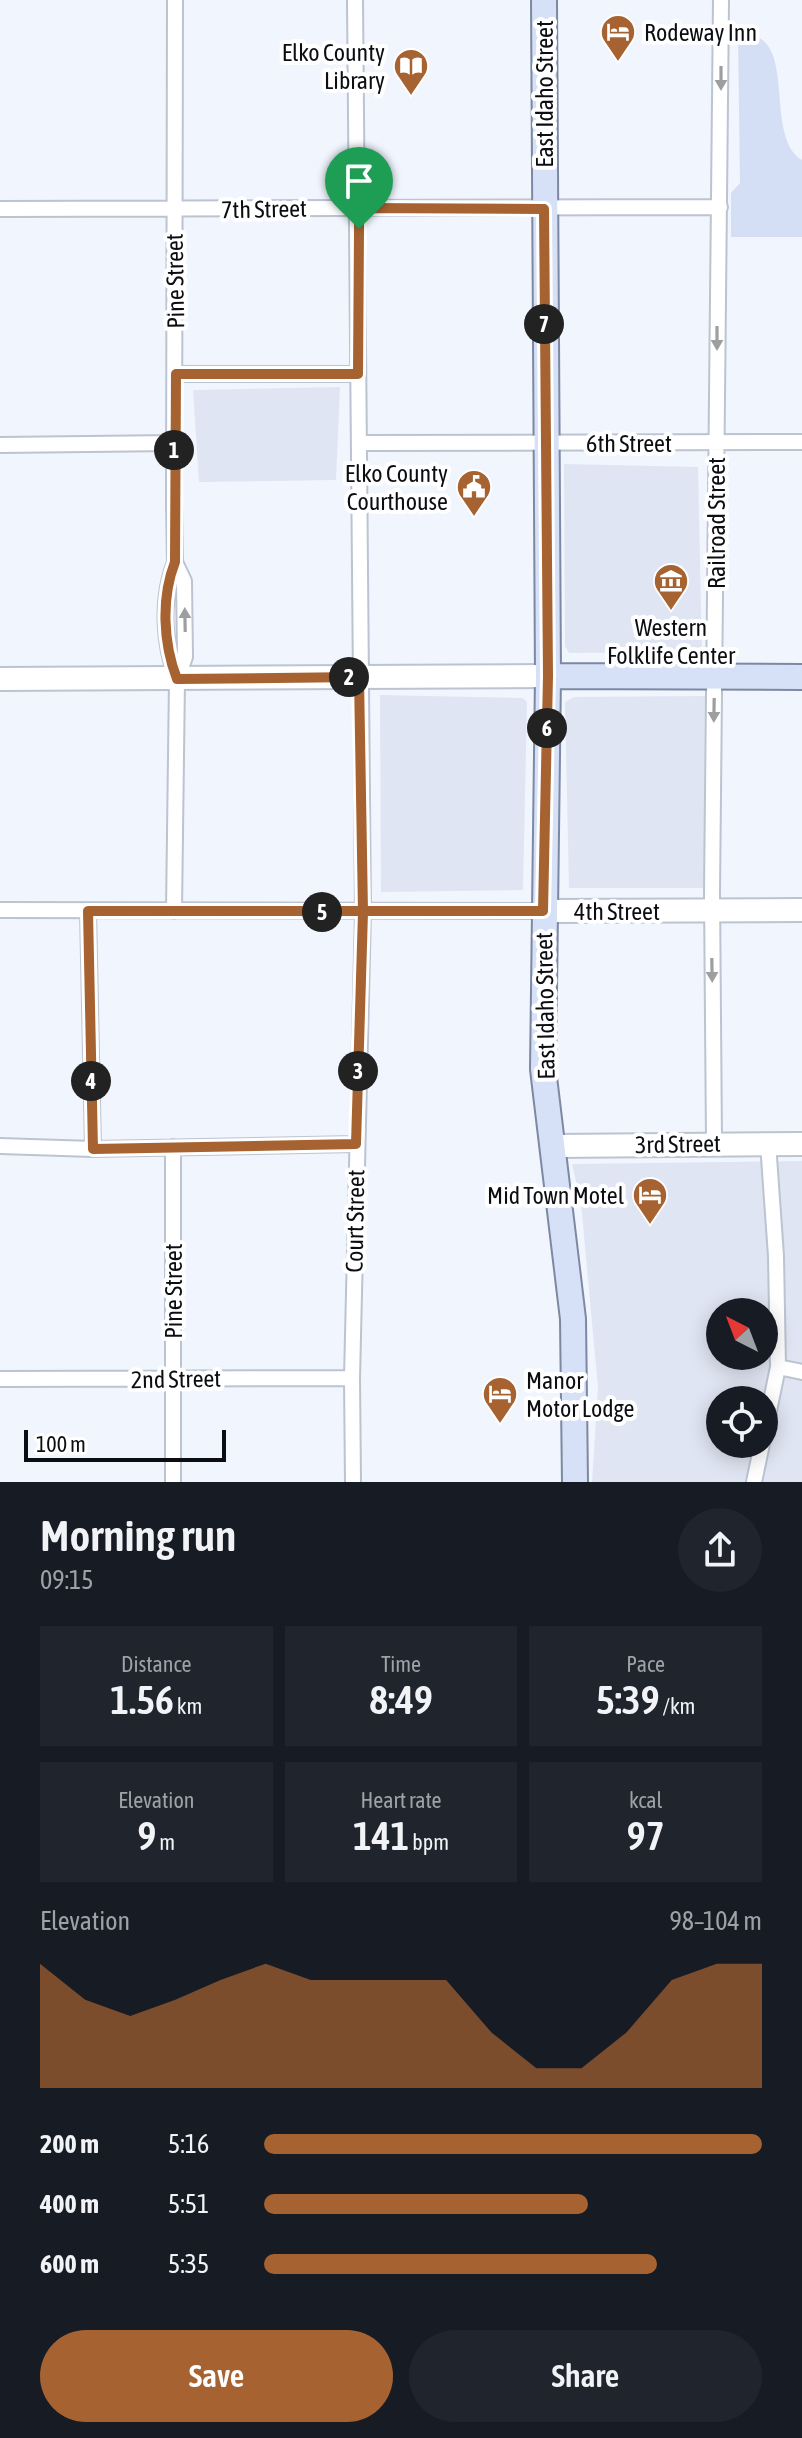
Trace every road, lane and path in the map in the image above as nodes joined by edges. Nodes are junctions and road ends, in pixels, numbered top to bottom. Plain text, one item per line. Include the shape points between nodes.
1 (175, 0) edge
2 (355, 0) edge
3 (544, 0) edge
4 (721, 0) edge
5 (720, 207) junction
6 (359, 208) junction
7 (0, 209) edge
8 (544, 209) junction
9 (174, 210) junction
10 (176, 374) junction
11 (358, 374) junction
12 (716, 442) junction
13 (802, 442) edge
14 (174, 443) junction
15 (360, 443) junction
16 (545, 444) junction
17 (0, 445) edge
18 (548, 676) junction
19 (359, 677) junction
20 (715, 677) junction
21 (802, 677) edge
22 (0, 679) edge
23 (177, 679) junction
24 (0, 910) edge
25 (802, 910) edge
26 (88, 911) junction
27 (174, 911) junction
28 (543, 911) junction
29 (712, 911) junction
30 (363, 912) junction
31 (714, 1143) junction
32 (768, 1143) junction
33 (356, 1144) junction
34 (802, 1144) edge
35 (0, 1146) edge
36 (553, 1146) junction
37 (173, 1147) junction
38 (93, 1149) junction
39 (777, 1298) edge
40 (778, 1367) edge
41 (802, 1372) edge
42 (352, 1378) junction
43 (0, 1379) edge
44 (173, 1380) junction
45 (759, 1458) edge
46 (173, 1482) edge
47 (353, 1482) edge
48 (575, 1482) edge
49 (754, 1482) edge

1 - 9 street, Pine Street
2 - 6 street, Court Street
3 - 8 main road, East Idaho Street
4 -> 5 street, Railroad Street
5 - 8 street, 7th Street
5 -> 12 street, Railroad Street
6 - 8 street, 7th Street
6 - 9 street, 7th Street
6 - 11 street, Court Street
7 - 9 street, 7th Street
8 - 16 main road, East Idaho Street
9 - 10 street, Pine Street
10 - 11 street
10 - 14 street, Pine Street
11 - 15 street, Court Street
12 - 13 street, 6th Street
12 - 16 street, 6th Street
12 - 20 street, Railroad Street
14 - 17 street
14 - 23 street, Pine Street via 175,562 184,581 185,657
15 - 16 street, 6th Street
15 - 19 street, Court Street
16 - 18 main road, East Idaho Street
18 - 19 main road
18 - 20 main road
18 - 28 main road, East Idaho Street
19 - 23 main road
19 - 30 street, Court Street
20 - 21 main road
20 -> 29 street, Railroad Street
22 - 23 main road
23 - 27 street, Pine Street
24 - 26 street, 4th Street
25 - 29 main road, 4th Street
26 - 27 street, 4th Street
26 - 38 street
27 - 30 street, 4th Street
28 - 29 main road, 4th Street
28 - 30 street, 4th Street
28 - 36 main road, East Idaho Street via 543,1069
29 -> 31 street, Railroad Street
30 - 33 street, Court Street
31 - 32 main road, 3rd Street
31 - 36 main road, 3rd Street
32 - 34 main road, 3rd Street
32 - 39 street
33 - 37 street
33 - 42 street, Court Street
35 - 38 street
36 - 48 main road, East Idaho Street via 573,1319
37 - 38 street
37 - 44 street, Pine Street
40 - 41 street
42 - 44 street, 2nd Street
42 - 47 street, Court Street
43 - 44 street, 2nd Street
44 - 46 street, Pine Street
45 - 49 street

